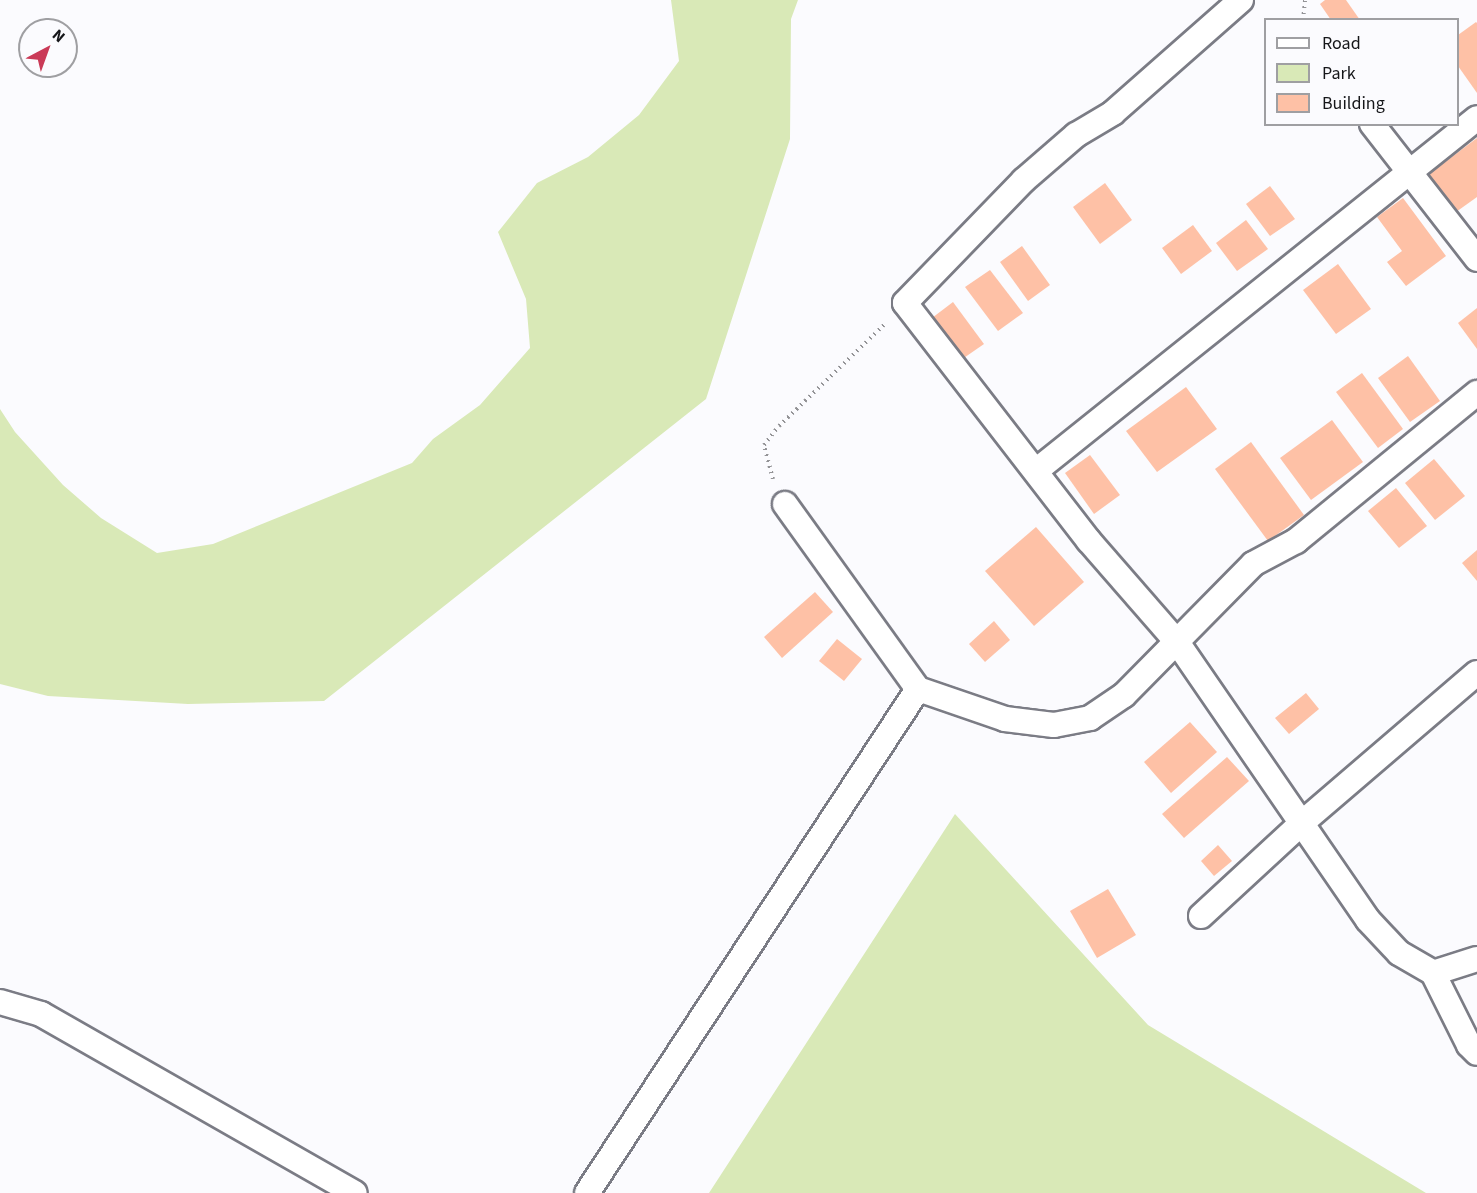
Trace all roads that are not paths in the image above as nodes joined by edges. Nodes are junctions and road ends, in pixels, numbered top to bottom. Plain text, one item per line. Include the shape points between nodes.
1 (1241, 0) edge
2 (1477, 118) edge
3 (1373, 126) edge
4 (1408, 172) junction
5 (1477, 260) edge
6 (1477, 393) edge
7 (1037, 470) junction
8 (785, 504) road end
9 (1177, 642) junction
10 (1477, 673) edge
11 (918, 689) junction
12 (1303, 822) junction
13 (1201, 916) dead end
14 (1477, 959) edge
15 (1432, 973) junction
16 (0, 1002) edge
17 (1477, 1053) edge
18 (355, 1193) edge
19 (587, 1193) edge

1 - 7 street via 1113,113 1076,135 1024,180 905,303
2 - 4 street
3 - 4 street
4 - 5 street
4 - 7 street
6 - 9 street via 1296,541 1252,564
7 - 9 street via 1089,541
8 - 11 street
9 - 11 street via 1110,707 1077,722 1054,725 1005,719
9 - 12 street
10 - 12 street
11 - 19 street
12 - 13 street
12 - 15 street via 1368,920 1399,953
14 - 15 street
15 - 17 street via 1469,1046
16 - 18 street via 41,1014

